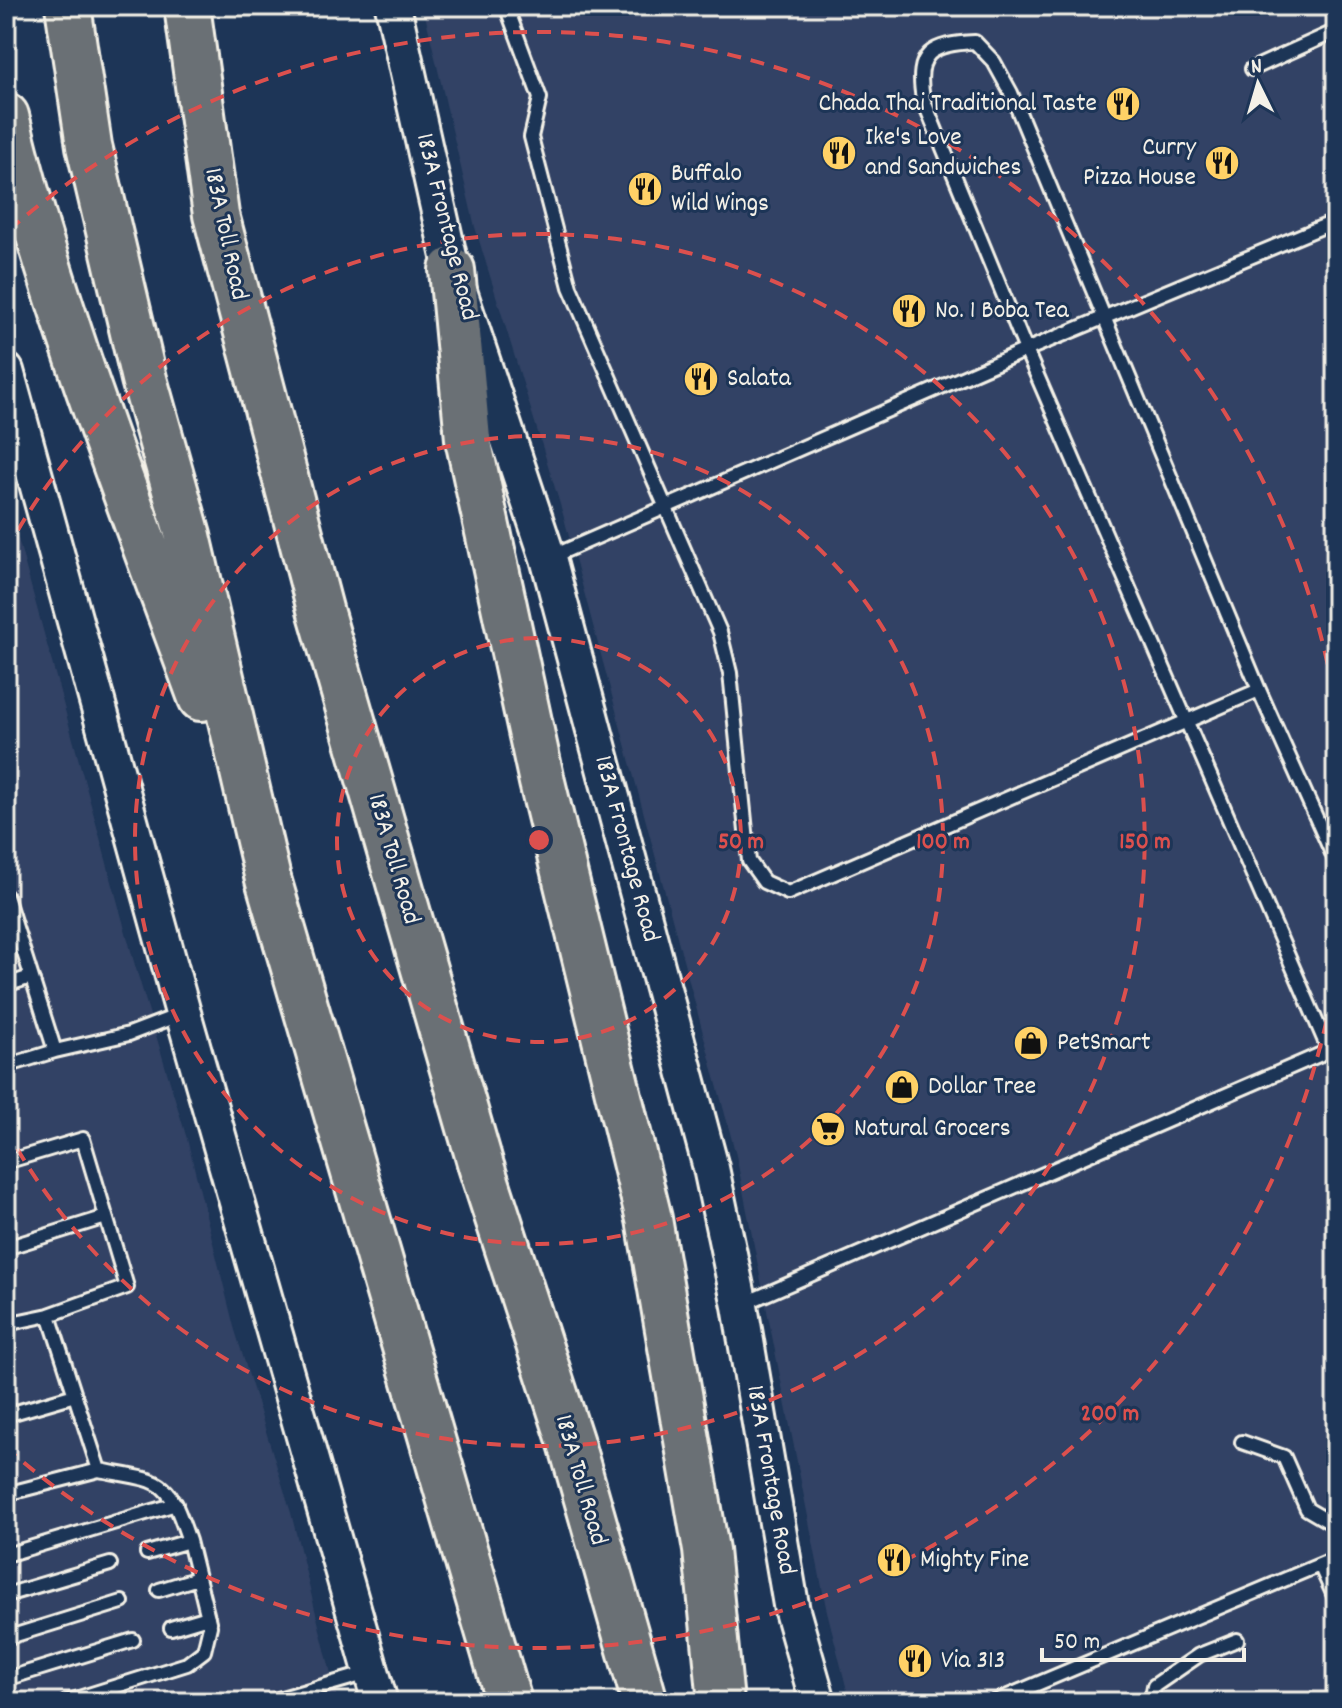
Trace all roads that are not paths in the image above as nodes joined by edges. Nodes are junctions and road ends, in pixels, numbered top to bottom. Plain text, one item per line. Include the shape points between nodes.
1 (68, 6) edge
2 (187, 6) edge
3 (393, 6) edge
4 (506, 6) edge
5 (1336, 31) edge
6 (1252, 69) dead end
7 (6, 116) edge
8 (1336, 221) edge
9 (452, 270) junction
10 (1104, 317) junction
11 (1026, 350) junction
12 (8, 391) edge
13 (665, 508) junction
14 (548, 558) junction
15 (1259, 690) junction
16 (1188, 720) junction
17 (1336, 862) edge
18 (268, 879) junction
19 (6, 896) edge
20 (31, 977) junction
21 (6, 985) edge
22 (183, 1013) junction
23 (1332, 1050) edge
24 (55, 1051) junction
25 (6, 1066) edge
26 (1336, 1067) edge
27 (6, 1162) edge
28 (106, 1217) junction
29 (6, 1248) edge
30 (740, 1306) junction
31 (49, 1315) junction
32 (6, 1324) edge
33 (75, 1395) junction
34 (6, 1415) edge
35 (1242, 1442) dead end
36 (99, 1470) junction
37 (6, 1494) edge
38 (176, 1504) junction
39 (1336, 1521) edge
40 (189, 1541) junction
41 (147, 1553) dead end
42 (6, 1555) edge
43 (1336, 1558) edge
44 (110, 1564) dead end
45 (1320, 1565) junction
46 (198, 1578) junction
47 (159, 1590) dead end
48 (6, 1595) edge
49 (1336, 1600) edge
50 (122, 1602) dead end
51 (208, 1617) junction
52 (171, 1628) dead end
53 (6, 1638) edge
54 (133, 1640) dead end
55 (1237, 1640) dead end
56 (6, 1679) edge
57 (375, 1687) edge
58 (66, 1702) edge
59 (268, 1702) edge
60 (509, 1702) edge
61 (645, 1702) edge
62 (721, 1702) edge
63 (818, 1702) edge
64 (994, 1702) edge
65 (1151, 1702) edge

1 - 18 highway via 89,146
2 - 61 highway, 183A Toll Road via 216,215 321,613 481,1166 571,1443
3 - 9 main road, 183A Frontage Road
4 - 13 lane via 540,98 533,150 570,287
5 - 6 lane
7 - 18 highway via 29,211 79,364
8 - 10 lane
9 - 14 main road, 183A Frontage Road
9 - 62 highway via 468,439 542,782 649,1219 706,1550
10 - 11 lane
10 - 11 lane via 994,62 975,42 948,43 927,55 919,74 923,99
10 - 15 lane
11 - 13 lane
11 - 16 lane
12 - 22 main road
13 - 14 lane
13 - 16 lane via 720,632 730,673 749,861 764,882 788,893
14 - 30 main road, 183A Frontage Road via 711,1168
15 - 16 lane
15 - 17 lane
16 - 23 lane
18 - 60 highway
19 - 20 lane
20 - 21 lane
20 - 24 lane
22 - 24 lane via 129,1034
22 - 57 main road
23 - 26 lane
23 - 30 lane
24 - 25 lane
27 - 28 lane via 83,1139
28 - 29 lane
28 - 31 lane via 127,1287
30 - 63 main road, 183A Frontage Road via 792,1611
31 - 32 lane
31 - 33 lane
33 - 34 lane
33 - 36 lane
35 - 39 lane via 1284,1457 1307,1509
36 - 37 lane
36 - 38 lane via 156,1480 173,1494
38 - 40 lane
38 - 42 lane
40 - 41 lane
40 - 46 lane
43 - 45 lane
44 - 48 lane
45 - 49 lane
45 - 64 lane
46 - 47 lane
46 - 51 lane
50 - 53 lane
51 - 52 lane
51 - 58 lane via 204,1651 187,1664
54 - 56 lane
55 - 65 lane via 1199,1655 1154,1686
57 - 59 lane

